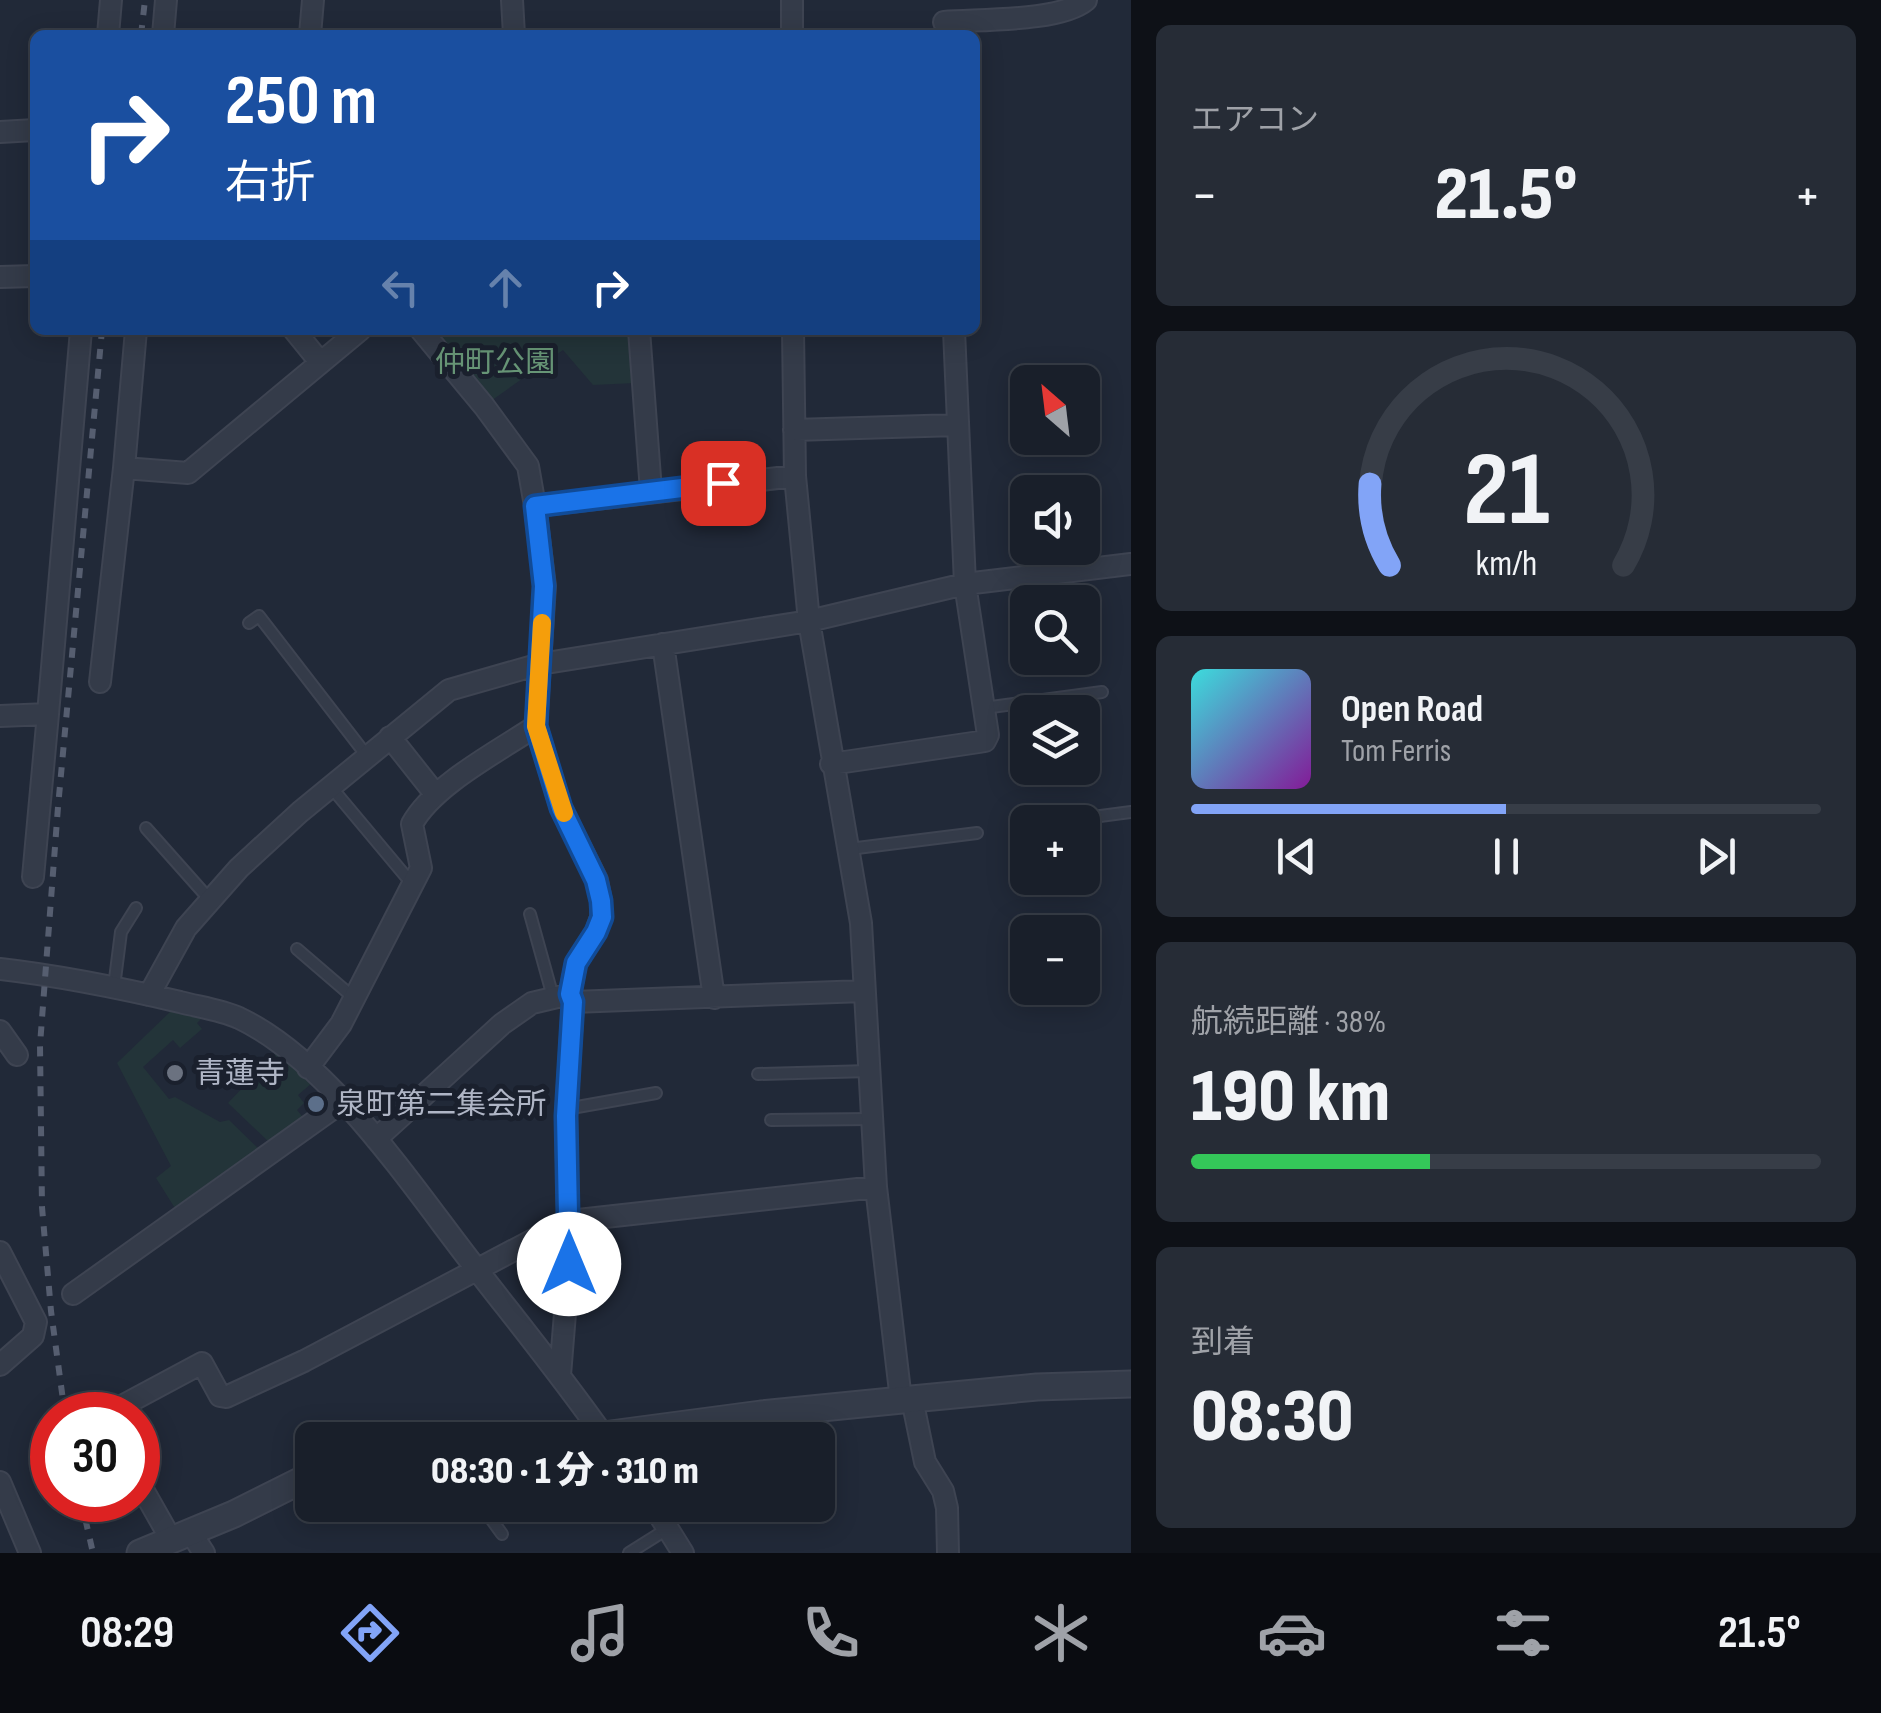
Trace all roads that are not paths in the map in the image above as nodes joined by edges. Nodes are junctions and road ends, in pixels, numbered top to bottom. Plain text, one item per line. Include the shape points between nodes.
1 (112, 0) edge
2 (166, 0) edge
3 (314, 0) edge
4 (512, 0) edge
5 (792, 0) edge
6 (942, 0) edge
7 (1086, 0) edge
8 (944, 28) edge
9 (109, 30) edge
10 (163, 30) edge
11 (311, 30) edge
12 (514, 30) edge
13 (792, 30) edge
14 (30, 130) edge
15 (0, 132) edge
16 (30, 276) edge
17 (0, 278) edge
18 (81, 335) edge
19 (136, 335) edge
20 (298, 335) edge
21 (354, 335) edge
22 (425, 335) edge
23 (639, 335) edge
24 (793, 335) edge
25 (954, 335) edge
26 (320, 362) junction
27 (957, 424) junction
28 (794, 430) junction
29 (124, 468) junction
30 (795, 476) junction
31 (651, 491) junction
32 (535, 506) junction
33 (1131, 564) edge
34 (965, 584) junction
35 (808, 621) junction
36 (249, 623) dead end
37 (663, 644) junction
38 (540, 664) junction
39 (100, 682) dead end
40 (1102, 692) dead end
41 (984, 708) junction
42 (48, 714) junction
43 (0, 716) edge
44 (536, 726) junction
45 (390, 737) junction
46 (367, 756) junction
47 (832, 764) junction
48 (330, 786) junction
49 (436, 795) junction
50 (1131, 812) edge
51 (1100, 816) edge
52 (146, 828) dead end
53 (977, 833) dead end
54 (849, 849) junction
55 (33, 877) dead end
56 (413, 886) junction
57 (210, 900) junction
58 (136, 908) dead end
59 (530, 914) dead end
60 (296, 949) dead end
61 (0, 969) edge
62 (114, 988) junction
63 (864, 992) junction
64 (149, 995) junction
65 (355, 998) junction
66 (565, 998) junction
67 (714, 998) junction
68 (0, 1031) edge
69 (17, 1054) dead end
70 (308, 1068) junction
71 (869, 1071) junction
72 (758, 1074) dead end
73 (656, 1092) dead end
74 (342, 1102) junction
75 (566, 1108) junction
76 (872, 1119) junction
77 (771, 1120) dead end
78 (376, 1139) junction
79 (876, 1187) junction
80 (570, 1221) junction
81 (0, 1252) edge
82 (477, 1270) junction
83 (73, 1294) dead end
84 (0, 1365) edge
85 (560, 1375) junction
86 (1131, 1384) edge
87 (148, 1392) edge
88 (907, 1400) junction
89 (605, 1422) edge
90 (709, 1422) edge
91 (0, 1482) edge
92 (295, 1484) edge
93 (160, 1507) edge
94 (493, 1522) edge
95 (663, 1522) edge
96 (667, 1529) junction
97 (502, 1534) dead end
98 (189, 1542) edge
99 (30, 1553) edge
100 (140, 1553) edge
101 (629, 1553) edge
102 (683, 1553) edge
103 (948, 1553) edge

1 - 9 street
2 - 10 street
3 - 11 street
4 - 12 street
5 - 13 street
6 - 8 street
7 - 8 street via 1056,14
14 - 15 street
16 - 17 street
18 - 42 street
19 - 29 street
20 - 26 street
21 - 26 street
22 - 32 street via 528,466
23 - 31 street
24 - 28 street
25 - 27 street
26 - 29 street via 188,473
27 - 28 street
27 - 34 street
28 - 30 street
29 - 39 street
30 - 31 street
30 - 35 street
31 - 32 street
32 - 38 street via 544,586
33 - 34 street
34 - 35 street
34 - 41 street
35 - 37 street
35 - 47 street
36 - 46 lane via 259,616
37 - 38 street
37 - 67 street
38 - 44 street
38 - 45 street via 449,690
40 - 41 lane
41 - 47 street via 986,740
42 - 43 street
42 - 55 street
44 - 49 street
44 - 66 street via 561,808 601,901 602,917
45 - 46 street
45 - 49 street
46 - 48 street
47 - 54 street
48 - 56 lane
48 - 57 street
49 - 56 street via 412,824 421,868
50 - 51 lane
52 - 57 lane
53 - 54 lane
54 - 63 street
56 - 65 street
57 - 64 street via 186,928
58 - 62 lane via 121,932
59 - 66 lane
60 - 65 lane
61 - 62 street
62 - 64 street
63 - 67 street
63 - 71 street
64 - 70 street via 234,1015
65 - 70 street
66 - 67 street
66 - 75 street
66 - 78 street via 532,1002 502,1024
68 - 69 street
70 - 74 street
71 - 72 lane
71 - 76 street
73 - 75 lane
74 - 78 street
74 - 83 street
75 - 80 street
76 - 77 lane
76 - 79 street
78 - 82 street
79 - 80 street
79 - 88 street
80 - 82 street
80 - 85 street
81 - 84 street via 36,1322 33,1336
82 - 85 street
82 - 87 street via 226,1397 202,1363
85 - 89 street
86 - 88 street
88 - 90 street
88 - 103 street via 926,1462 943,1491
91 - 99 street
92 - 98 street
93 - 98 street
94 - 97 lane
95 - 96 street
96 - 101 lane
96 - 102 street
98 - 100 street

